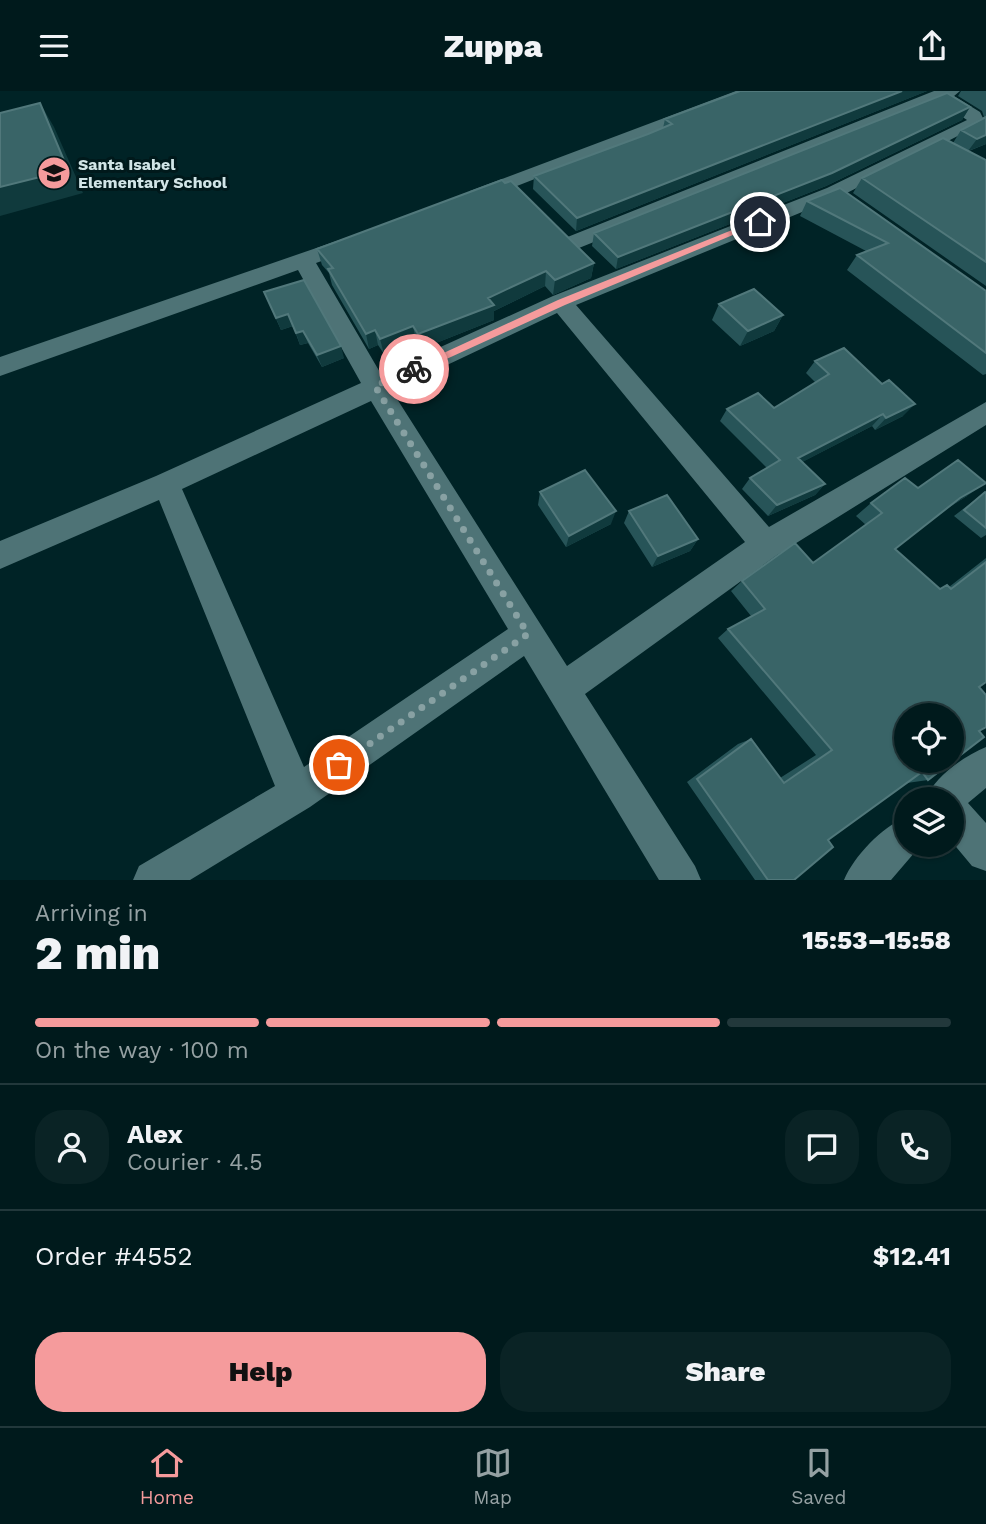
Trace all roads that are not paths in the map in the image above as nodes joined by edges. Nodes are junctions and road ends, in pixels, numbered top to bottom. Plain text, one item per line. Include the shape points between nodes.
1 (751, 91) edge
2 (946, 93) edge
3 (934, 142) junction
4 (955, 155) edge
5 (510, 182) junction
6 (834, 192) junction
7 (528, 200) edge
8 (459, 202) edge
9 (856, 208) edge
10 (554, 225) edge
11 (369, 237) edge
12 (572, 243) junction
13 (304, 261) junction
14 (599, 269) junction
15 (561, 302) junction
16 (0, 367) edge
17 (375, 386) junction
18 (986, 412) edge
19 (166, 484) junction
20 (766, 545) junction
21 (0, 555) edge
22 (528, 634) junction
23 (561, 690) junction
24 (986, 765) edge
25 (959, 787) edge
26 (297, 794) junction
27 (964, 827) edge
28 (894, 849) edge
29 (986, 852) edge
30 (153, 880) edge
31 (681, 880) edge
32 (864, 880) edge

1 - 5 street
2 - 3 street via 976,122
2 - 12 street
3 - 4 street
3 - 6 street
5 - 7 street
5 - 8 street
6 - 9 street
6 - 14 street
10 - 12 street
11 - 13 street
12 - 14 street
13 - 16 street
13 - 17 street
14 - 15 street
15 - 17 street
15 - 20 street
17 - 19 street
17 - 22 street
18 - 20 street
19 - 21 street
19 - 26 street
20 - 23 street
22 - 23 street
22 - 26 street
23 - 31 street
24 - 25 street
26 - 30 street
27 - 29 street
28 - 32 street

